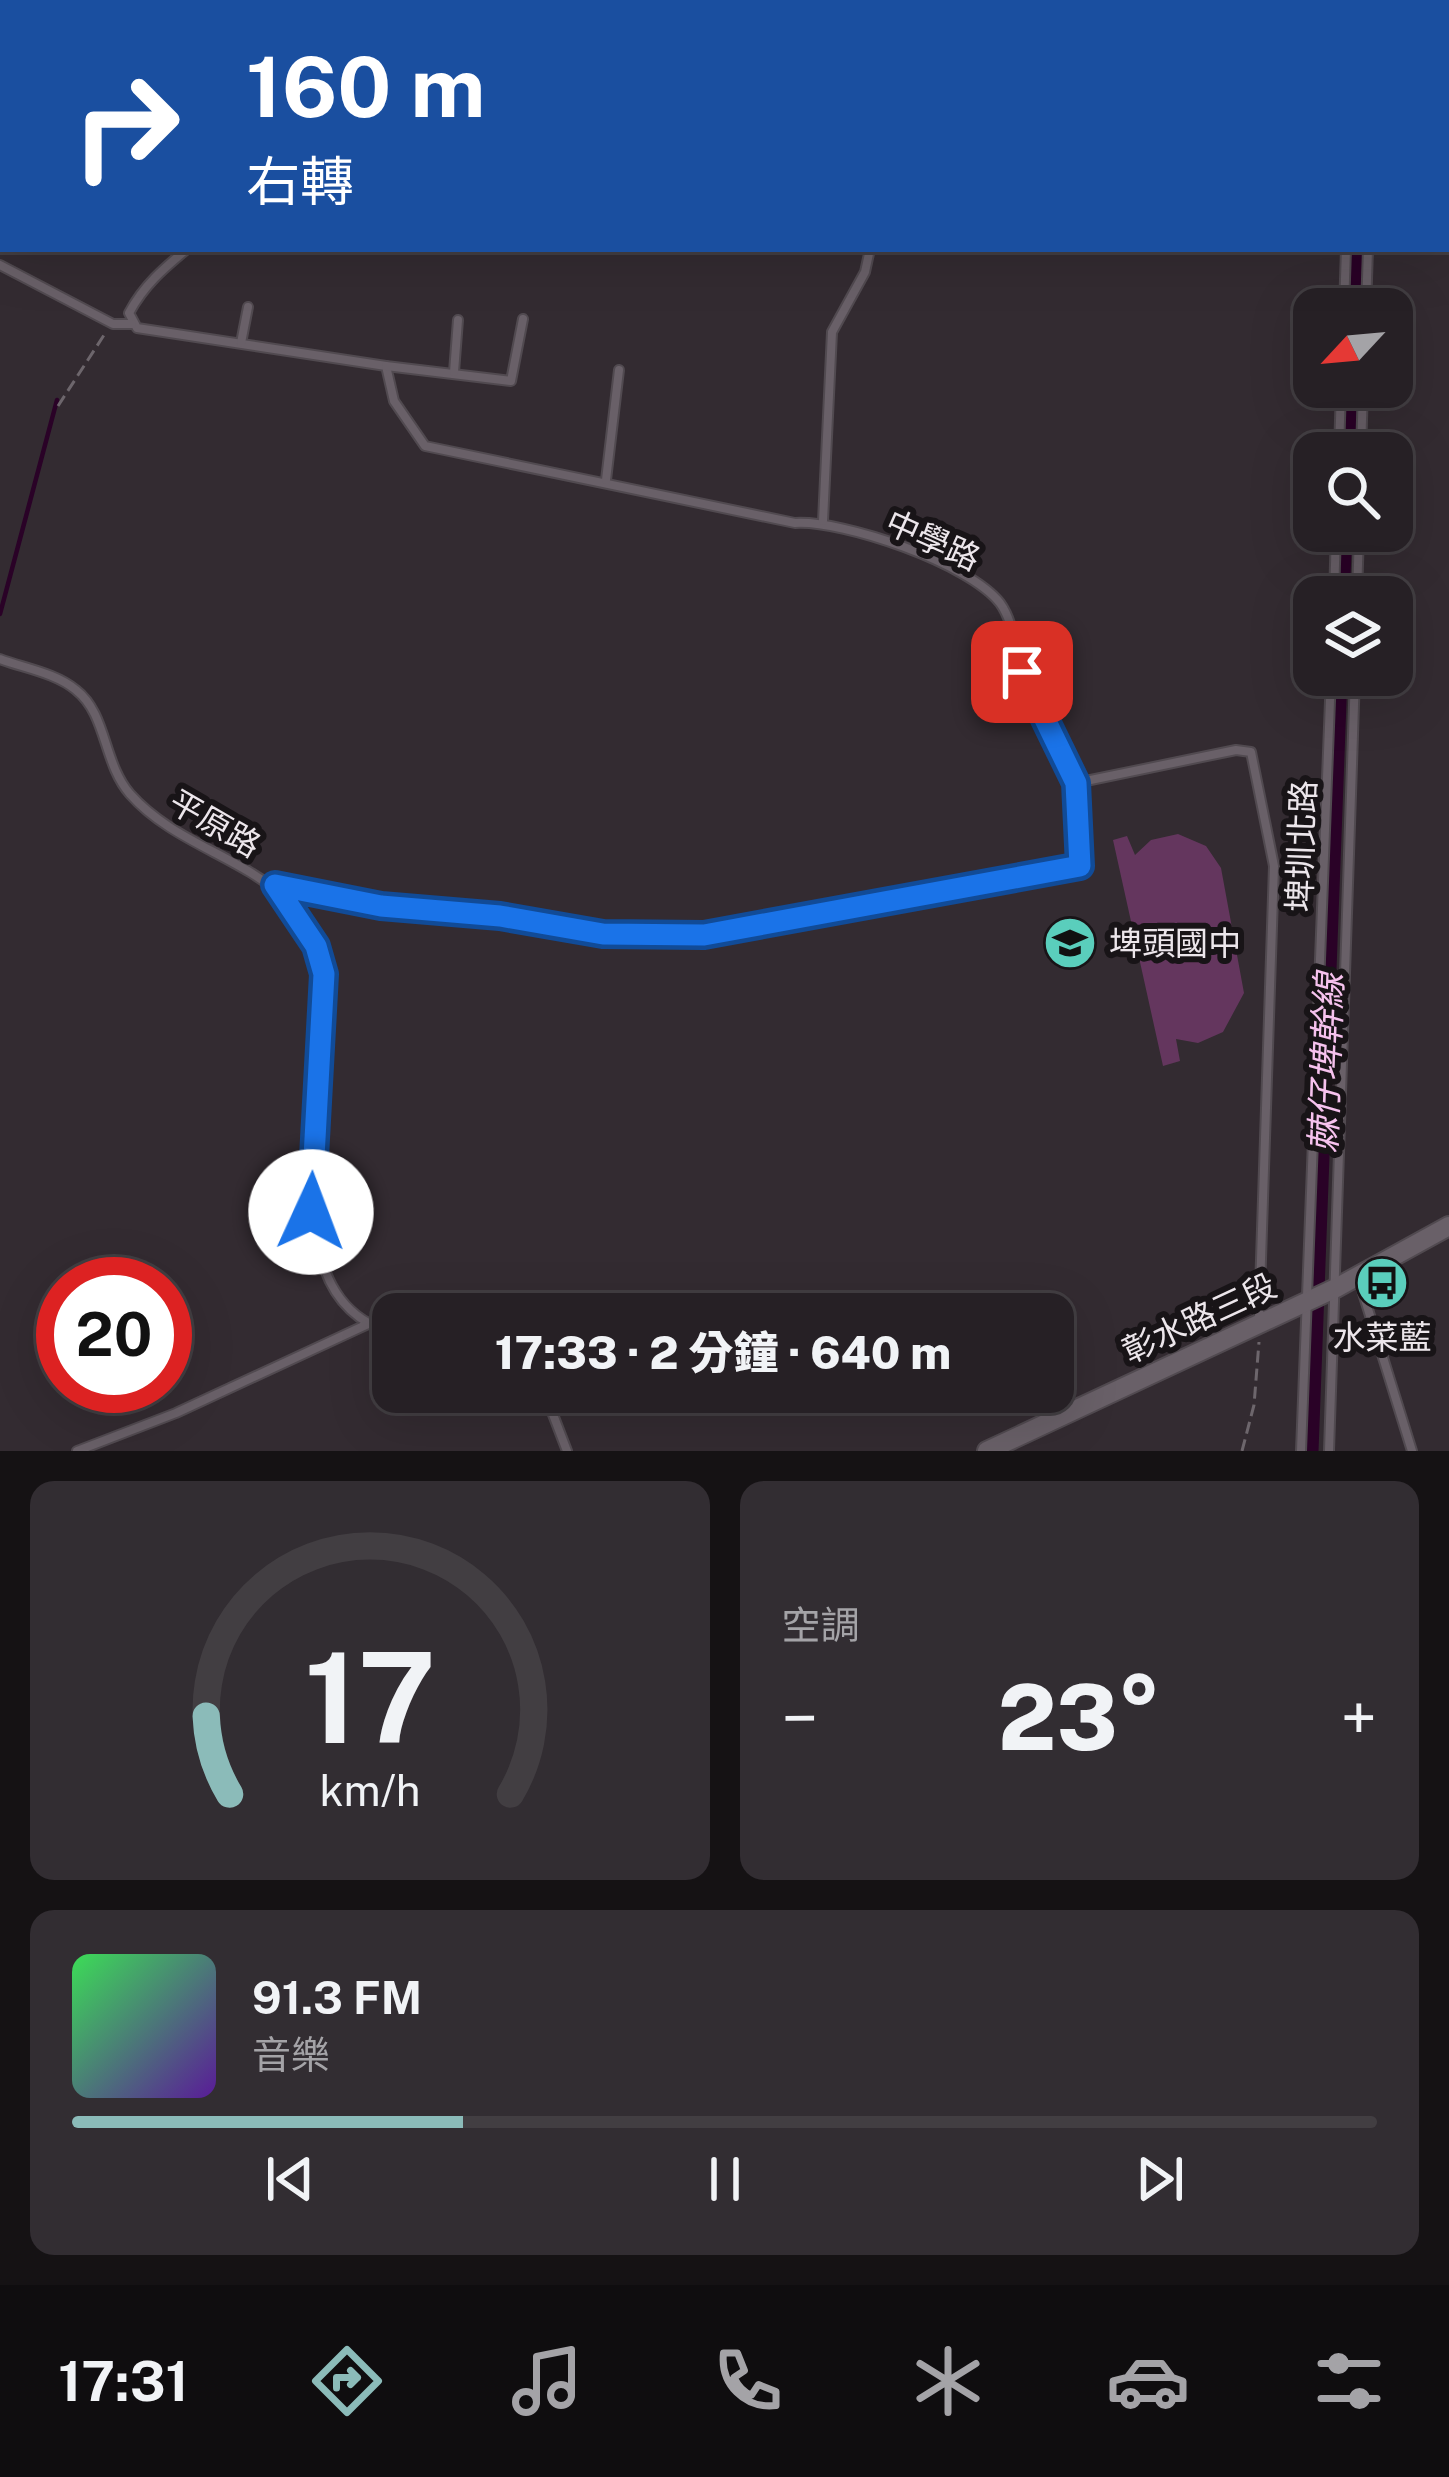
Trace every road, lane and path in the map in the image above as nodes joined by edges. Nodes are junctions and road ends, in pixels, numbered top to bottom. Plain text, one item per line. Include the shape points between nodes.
1 (183, 252) edge
2 (869, 252) edge
3 (1346, 252) edge
4 (1369, 252) edge
5 (0, 265) edge
6 (1345, 288) edge
7 (1367, 288) edge
8 (248, 307) dead end
9 (523, 319) dead end
10 (458, 320) dead end
11 (113, 324) junction
12 (132, 324) junction
13 (241, 343) junction
14 (386, 366) junction
15 (619, 370) dead end
16 (454, 372) junction
17 (58, 406) dead end
18 (606, 480) junction
19 (823, 521) junction
20 (0, 659) edge
21 (1330, 696) edge
22 (1353, 696) edge
23 (1076, 783) junction
24 (275, 885) junction
25 (1449, 1226) edge
26 (1358, 1277) junction
27 (1336, 1288) junction
28 (1306, 1300) junction
29 (1258, 1323) junction
30 (368, 1324) junction
31 (372, 1325) edge
32 (552, 1413) edge
33 (77, 1451) edge
34 (567, 1451) edge
35 (988, 1451) edge
36 (1242, 1451) edge
37 (1300, 1451) edge
38 (1329, 1451) edge
39 (1412, 1451) edge

1 - 12 lane via 149,281 129,313
2 - 19 lane via 832,332
3 - 6 lane
4 - 7 lane
5 - 11 lane
8 - 13 lane
9 - 16 lane via 511,381
10 - 16 lane
11 - 12 lane
11 - 17 path
12 - 13 lane
13 - 14 lane
14 - 16 lane
14 - 18 lane, 中學路 via 400,412 424,446
15 - 18 lane
18 - 19 lane, 中學路 via 795,523
19 - 23 lane, 中學路 via 967,575 999,602 1022,672
20 - 24 lane, 平原路 via 80,692 114,774 149,814
21 - 28 lane, 埤圳北路
22 - 27 lane
23 - 24 lane via 1080,866 704,935 603,934
23 - 29 lane via 1251,752 1274,866
24 - 30 lane, 平原路 via 316,946 324,974 309,1182 316,1234 339,1295
25 - 26 main road, 彰水路三段
26 - 27 main road, 彰水路三段
26 - 39 lane
27 - 28 main road, 彰水路三段
27 - 38 lane
28 - 29 main road, 彰水路三段
28 - 37 lane, 埤圳北路
29 - 35 main road, 彰水路三段
29 - 36 path via 1257,1386
30 - 31 lane
30 - 33 lane
32 - 34 lane

